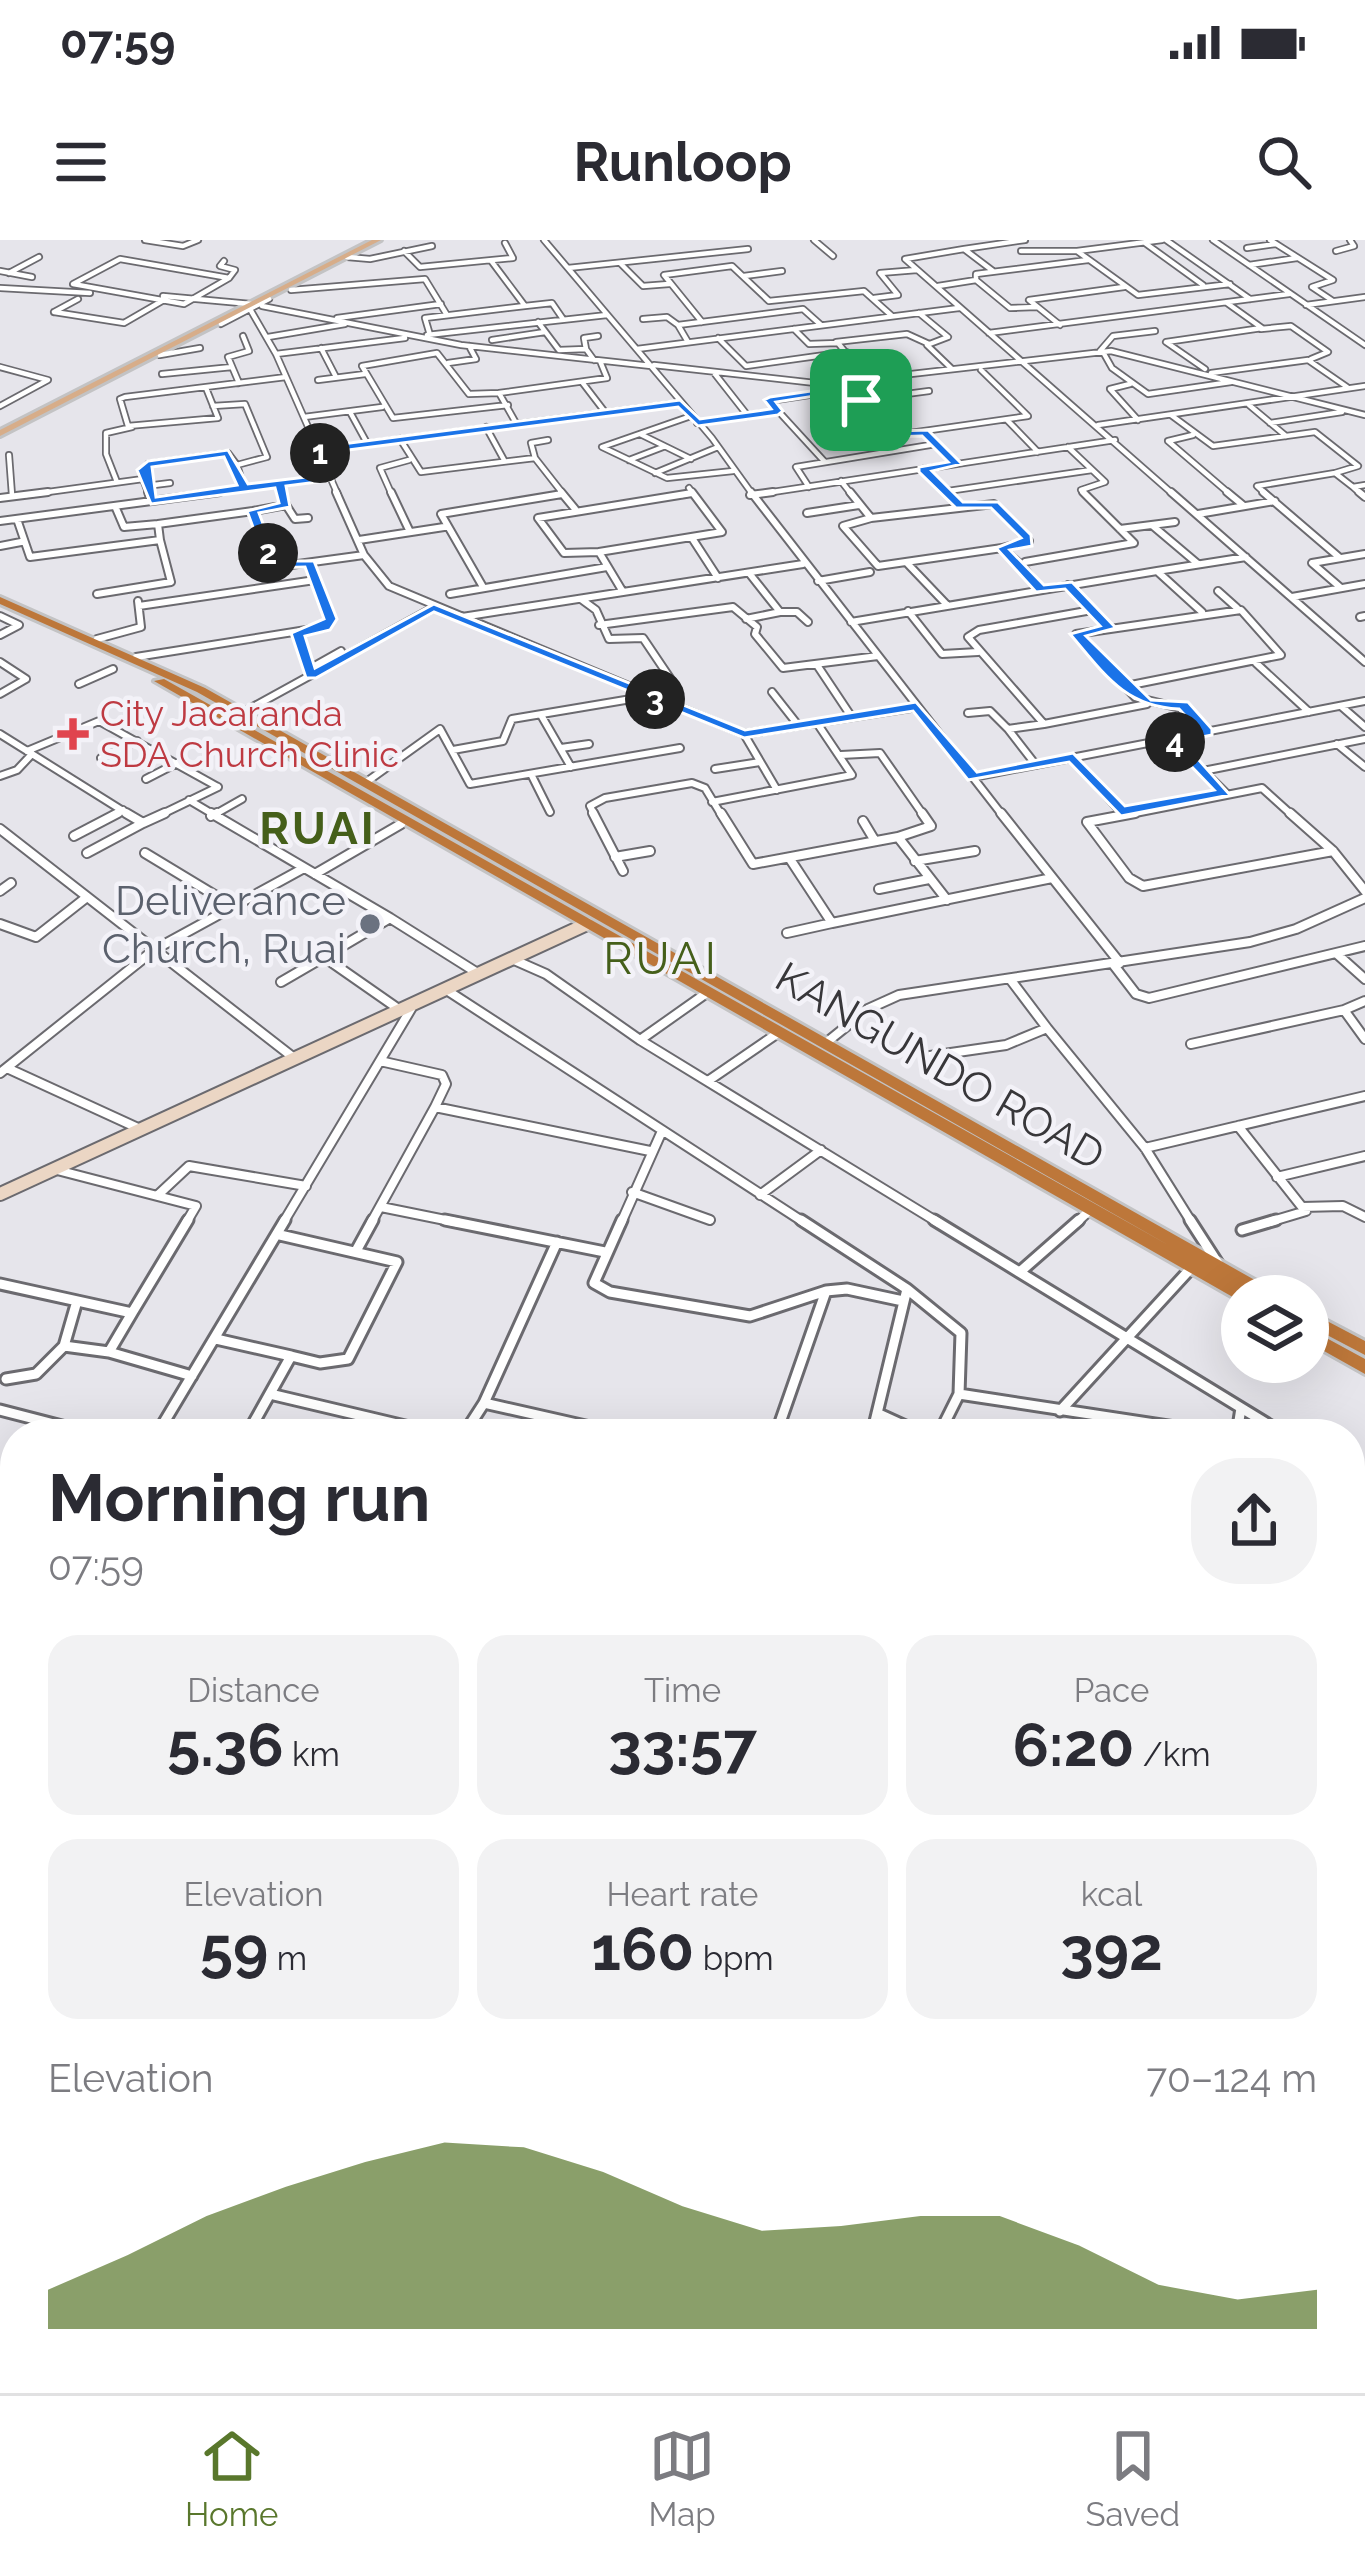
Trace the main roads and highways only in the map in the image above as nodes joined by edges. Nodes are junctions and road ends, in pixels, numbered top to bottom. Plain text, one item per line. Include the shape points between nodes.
1 (373, 240) edge
2 (251, 308) junction
3 (138, 363) junction
4 (0, 428) edge
5 (7, 609) edge
6 (42, 620) junction
7 (785, 1031) junction
8 (1233, 1275) edge
9 (1221, 1282) edge
10 (1329, 1329) edge
11 (1329, 1346) edge
12 (1365, 1349) edge
13 (1365, 1367) edge

1 - 2 main road
1 - 2 main road
2 - 3 main road
2 - 3 main road
3 - 4 main road
5 - 6 highway, KANGUNDO ROAD
6 - 7 highway, KANGUNDO ROAD
6 - 7 highway, KANGUNDO ROAD via 136,657 242,713
7 - 8 highway, KANGUNDO ROAD via 827,1042
7 - 9 highway, KANGUNDO ROAD
10 - 12 highway
11 - 13 highway

